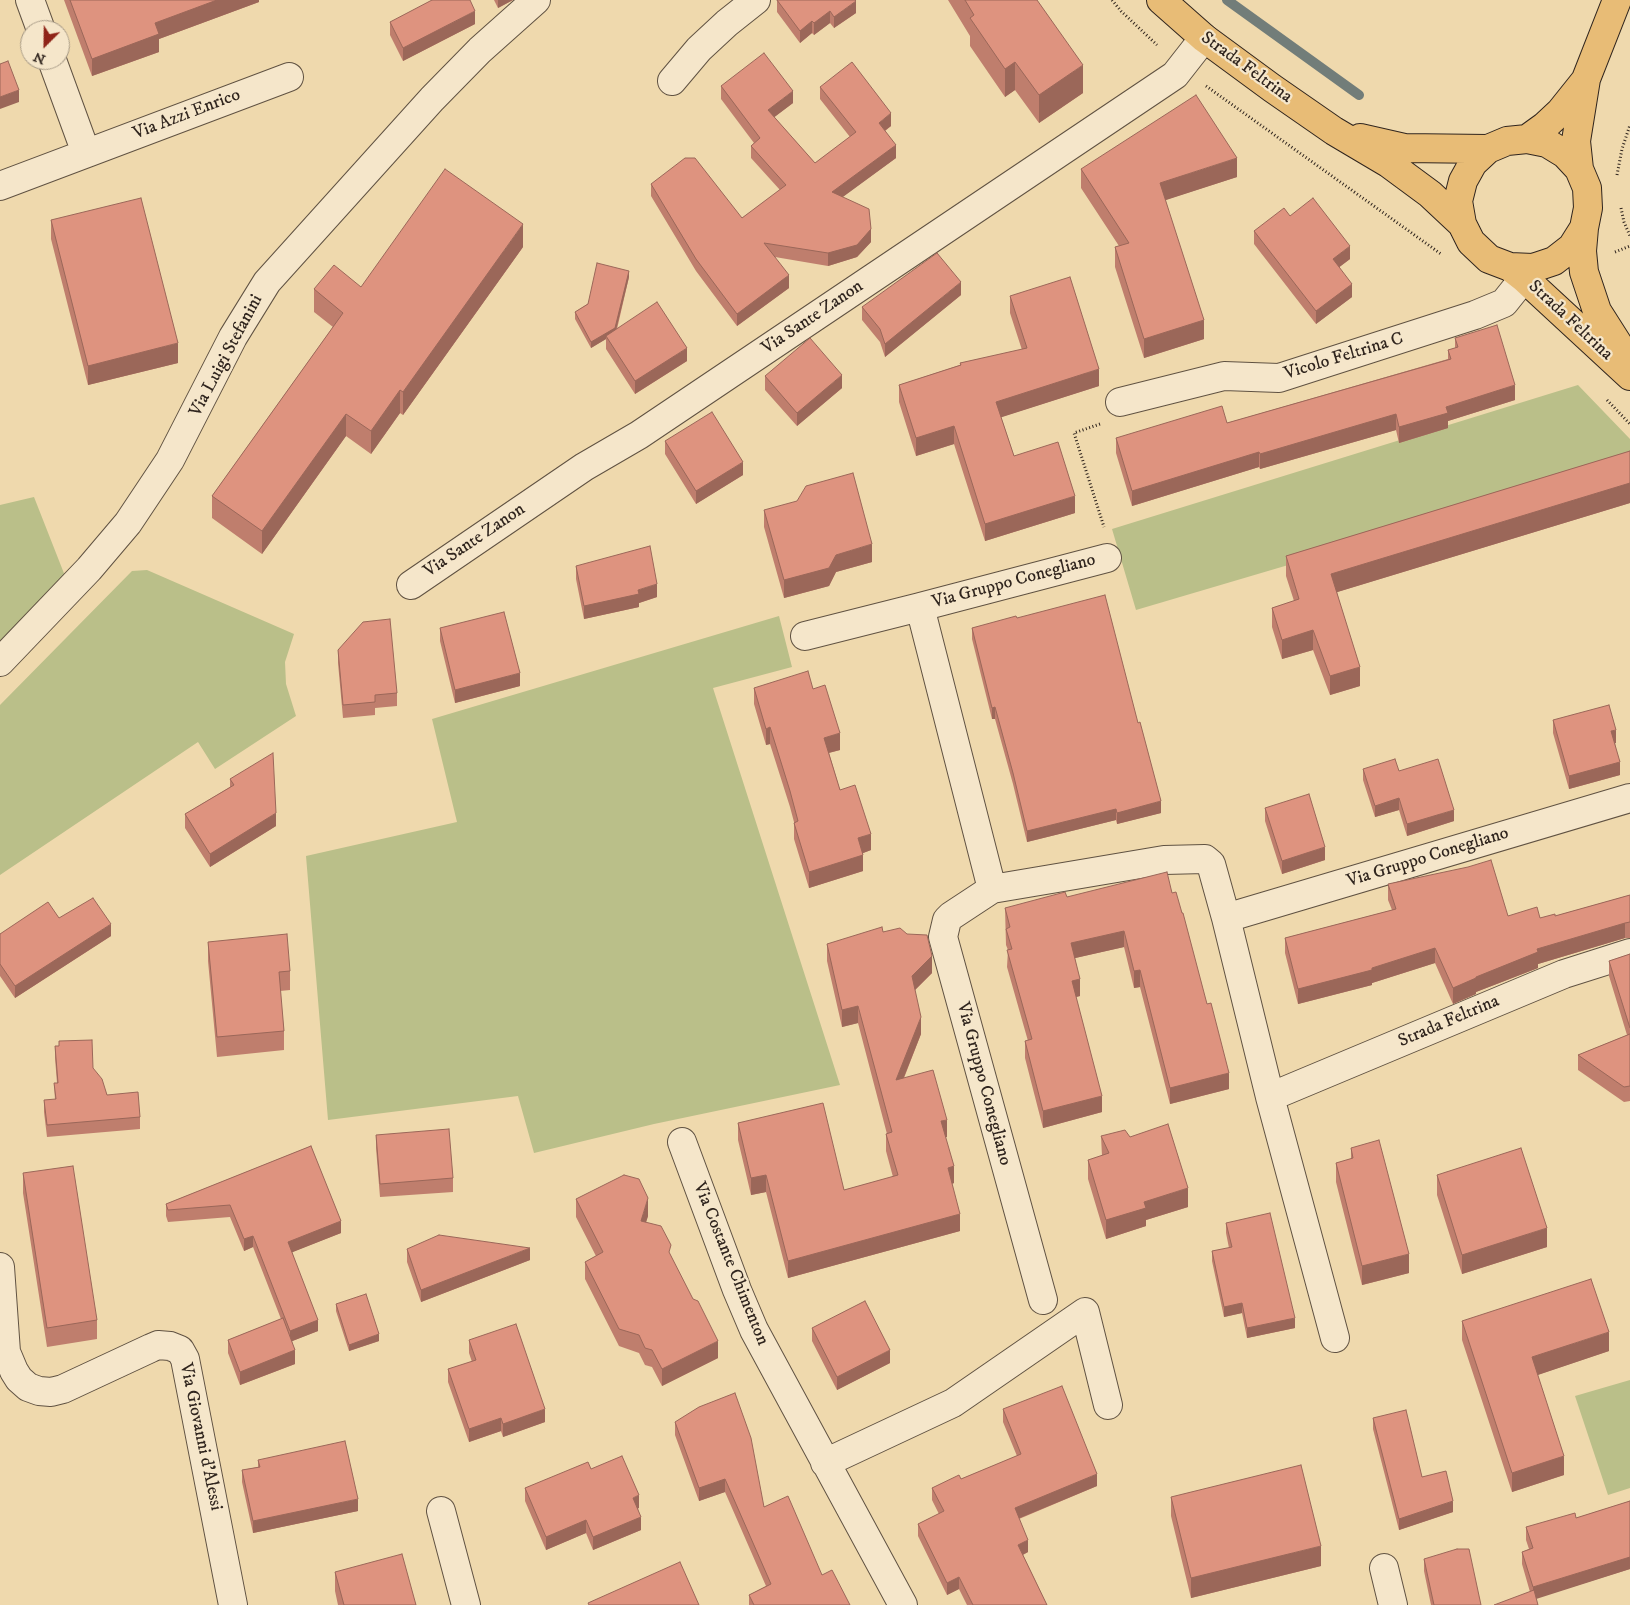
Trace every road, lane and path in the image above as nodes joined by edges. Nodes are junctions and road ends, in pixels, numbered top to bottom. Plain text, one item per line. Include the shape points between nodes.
1 (30, 0) edge
2 (536, 0) edge
3 (756, 0) edge
4 (1112, 0) edge
5 (1161, 0) edge
6 (1617, 0) edge
7 (37, 20) edge
8 (1204, 38) junction
9 (1182, 68) junction
10 (56, 70) edge
11 (289, 77) dead end
12 (1586, 79) junction
13 (672, 81) dead end
14 (1630, 125) edge
15 (1334, 131) junction
16 (1527, 139) junction
17 (1488, 149) junction
18 (1622, 149) dead end
19 (86, 153) junction
20 (1578, 169) junction
21 (0, 186) edge
22 (1462, 224) junction
23 (1584, 228) junction
24 (1445, 257) dead end
25 (1517, 272) junction
26 (1630, 363) edge
27 (1630, 376) edge
28 (1601, 396) dead end
29 (1120, 402) joint
30 (1630, 424) edge
31 (1108, 558) joint
32 (411, 585) dead end
33 (920, 607) junction
34 (805, 636) dead end
35 (0, 662) edge
36 (1630, 798) edge
37 (992, 889) junction
38 (1226, 918) junction
39 (1630, 952) edge
40 (1270, 1096) junction
41 (682, 1142) dead end
42 (0, 1267) edge
43 (1043, 1300) dead end
44 (1335, 1338) dead end
45 (1108, 1405) dead end
46 (825, 1463) junction
47 (441, 1512) dead end
48 (1384, 1568) dead end
49 (233, 1605) edge
50 (466, 1605) edge
51 (903, 1605) edge
52 (1393, 1605) edge

1 - 7 street
2 - 35 street, Via Luigi Stefanini via 432,99 268,282 233,337 170,460 128,523
3 - 13 street via 700,49
4 - 9 path
5 - 8 main road, Strada Feltrina
6 - 12 main road
8 - 9 street, Via Sante Zanon
8 - 15 main road, Strada Feltrina
9 - 24 path
9 - 32 street, Via Sante Zanon
10 - 19 street
11 - 19 street, Via Azzi Enrico
12 - 16 main road via 1560,112
12 - 20 main road via 1576,141
14 - 18 path
15 - 17 main road, Strada Feltrina via 1404,148
15 - 22 main road, Strada Feltrina via 1423,188
16 - 17 main road, Strada Feltrina via 1506,141
16 - 20 main road, Strada Feltrina via 1547,143 1565,154
17 - 22 main road, Strada Feltrina via 1472,163 1463,181 1458,201
19 - 21 street, Via Azzi Enrico
20 - 23 main road, Strada Feltrina via 1587,194
22 - 25 main road, Strada Feltrina via 1471,242 1489,259
23 - 25 main road, Strada Feltrina via 1572,247 1554,261
23 - 26 main road, Strada Feltrina via 1583,265 1588,289 1597,311
25 - 27 main road, Strada Feltrina
25 - 29 street, Vicolo Feltrina C via 1504,303 1476,316 1279,378 1224,376
28 - 30 path
29 - 31 path via 1125,415 1074,433 1104,526
31 - 33 street, Via Gruppo Conegliano
33 - 34 street, Via Gruppo Conegliano
33 - 37 street, Via Gruppo Conegliano
36 - 38 street, Via Gruppo Conegliano
37 - 38 street, Via Gruppo Conegliano via 1164,860 1205,859 1211,864
37 - 43 street, Via Gruppo Conegliano via 951,916 943,937
38 - 40 street, Via Gruppo Conegliano
39 - 40 street, Strada Feltrina via 1564,974
40 - 44 street, Via Gruppo Conegliano
41 - 46 street, Via Costante Chimenton via 754,1330
42 - 49 street, Via Giovanni d'Alessi via 6,1352 19,1379 28,1387 39,1392 51,1392 158,1345 180,1350 185,1359
45 - 46 street via 1085,1312 953,1403
46 - 51 street, Via Costante Chimenton
47 - 50 street
48 - 52 street

